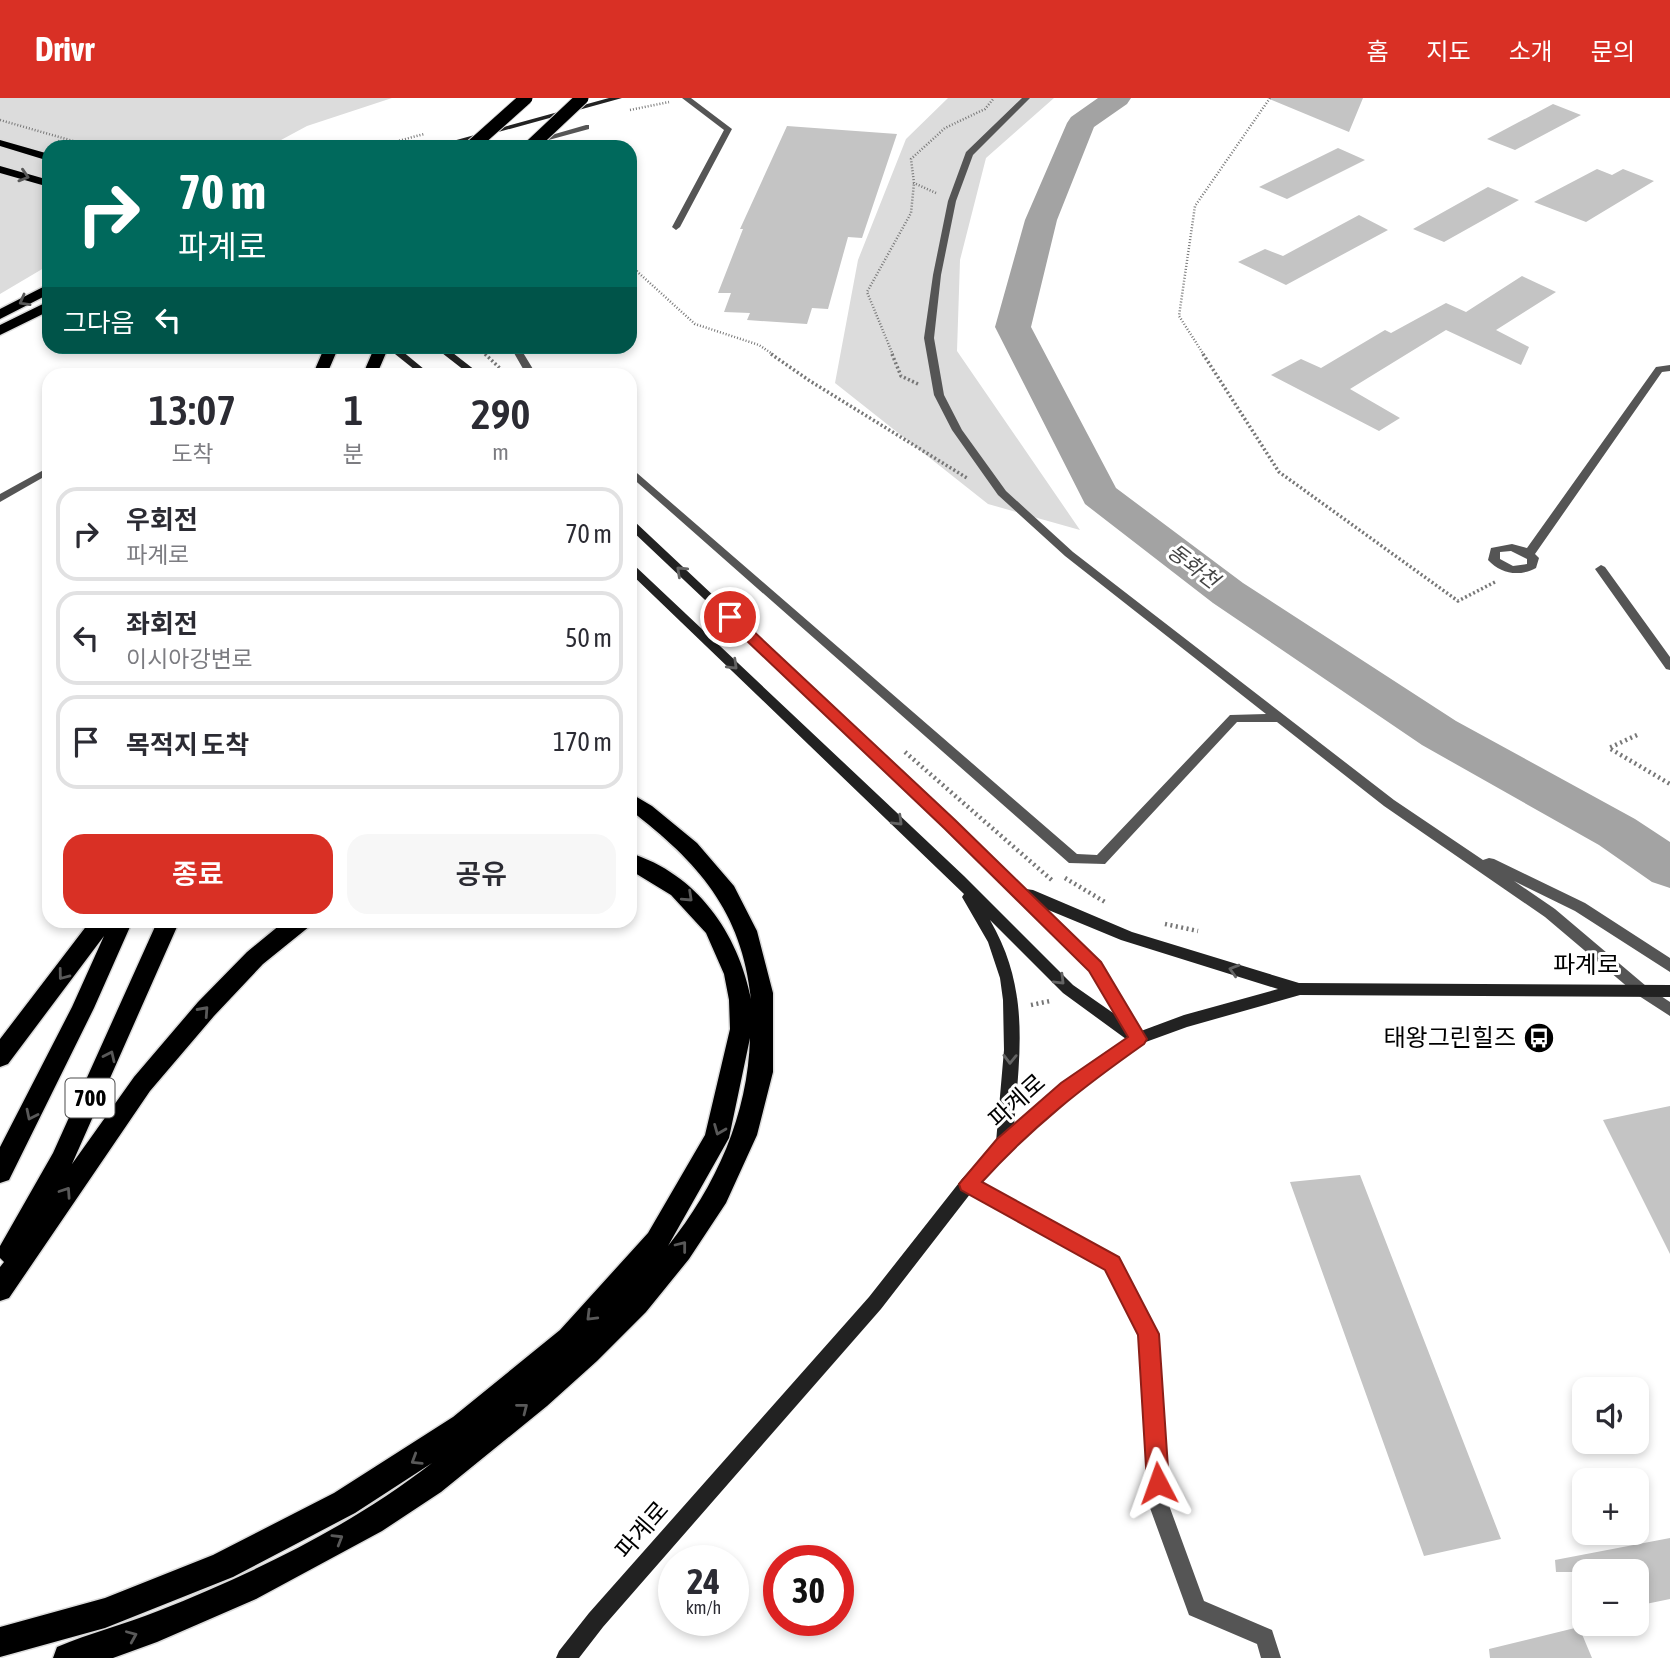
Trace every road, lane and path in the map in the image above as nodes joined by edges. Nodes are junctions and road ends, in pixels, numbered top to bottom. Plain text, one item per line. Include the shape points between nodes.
1 (526, 98) edge
2 (582, 98) edge
3 (618, 98) edge
4 (686, 98) edge
5 (994, 98) edge
6 (1027, 98) edge
7 (1270, 98) edge
8 (0, 120) edge
9 (586, 127) dead end
10 (70, 140) edge
11 (461, 140) edge
12 (479, 140) edge
13 (537, 140) edge
14 (539, 140) edge
15 (0, 143) edge
16 (42, 156) edge
17 (0, 169) edge
18 (42, 182) edge
19 (914, 183) junction
20 (952, 201) junction
21 (676, 228) dead end
22 (637, 271) edge
23 (42, 292) edge
24 (42, 309) edge
25 (0, 315) edge
26 (0, 331) edge
27 (399, 354) edge
28 (448, 354) edge
29 (485, 354) edge
30 (417, 368) edge
31 (467, 368) edge
32 (500, 368) edge
33 (1670, 368) edge
34 (939, 396) junction
35 (42, 474) edge
36 (637, 476) edge
37 (1002, 494) junction
38 (0, 499) edge
39 (637, 530) edge
40 (1529, 554) junction
41 (1601, 569) dead end
42 (1517, 571) junction
43 (637, 574) edge
44 (1670, 666) edge
45 (1280, 718) junction
46 (1637, 735) dead end
47 (900, 747) dead end
48 (1670, 784) edge
49 (637, 805) edge
50 (1446, 842) junction
51 (637, 864) edge
52 (959, 880) junction
53 (1016, 887) junction
54 (1063, 890) dead end
55 (98, 928) edge
56 (118, 928) edge
57 (166, 928) edge
58 (292, 928) edge
59 (1670, 966) edge
60 (1300, 989) junction
61 (1642, 990) junction
62 (1670, 990) edge
63 (1054, 1000) dead end
64 (1028, 1006) dead end
65 (1670, 1010) edge
66 (1138, 1039) junction
67 (0, 1057) edge
68 (1004, 1145) junction
69 (0, 1172) edge
70 (968, 1184) junction
71 (0, 1269) edge
72 (0, 1289) edge
73 (0, 1642) edge
74 (68, 1658) edge
75 (566, 1658) edge
76 (1271, 1658) edge

1 - 12 highway, bridge
2 - 13 highway, bridge
3 - 11 main road
4 - 21 street via 728,129
5 - 19 path via 985,110 944,128 911,159
6 - 20 street via 969,154
7 - 42 path via 1195,206 1179,316 1279,472 1458,601
8 - 10 path
9 - 14 street
15 - 16 highway
17 -> 18 highway
19 - 20 path
19 - 34 path via 911,213 867,292 901,376
20 - 34 street via 929,338
22 - 37 path via 695,324 759,345 977,484
23 -> 25 highway
24 - 26 highway
27 - 30 main road
28 - 31 main road
29 - 32 path
33 - 40 street via 1658,369
34 - 37 street
35 - 38 street
36 - 45 street via 1074,859 1100,859 1234,718
37 - 45 street via 1069,554
53 -> 39 main road
40 - 42 street via 1532,566
40 - 42 street via 1512,547 1495,550 1498,564
41 - 44 street
43 -> 52 main road
45 - 50 street
46 - 48 path via 1609,748
47 - 54 path
74 -> 49 highway via 218,1600 322,1549 413,1494 538,1397 601,1338 647,1291 725,1184 759,1091 765,1033 754,953 736,908 707,866
50 - 59 street via 1580,907
50 - 61 street via 1550,913
51 -> 73 highway via 684,892 703,912 722,938 742,1006 740,1053 720,1128 679,1211 642,1259 550,1356 431,1451 368,1490 216,1570 113,1611
52 -> 66 main road via 1068,989
52 -> 68 main road via 1003,958 1011,993
60 -> 53 main road via 1166,950 1070,915
53 - 66 main road via 1095,967
55 -> 67 highway
56 -> 69 highway, 700
71 -> 57 highway, 700 via 62,1160
72 -> 58 highway via 142,1084 255,958
60 - 61 main road, 파계로
60 - 66 main road, 파계로 via 1184,1021
61 - 62 main road, 파계로
61 - 65 street
63 - 64 path
66 - 68 main road, 파계로 via 1067,1089
68 - 70 main road, 파계로
70 - 75 main road, 파계로 via 875,1303
70 - 76 street via 1112,1264 1149,1334 1160,1507 1196,1608 1265,1637

